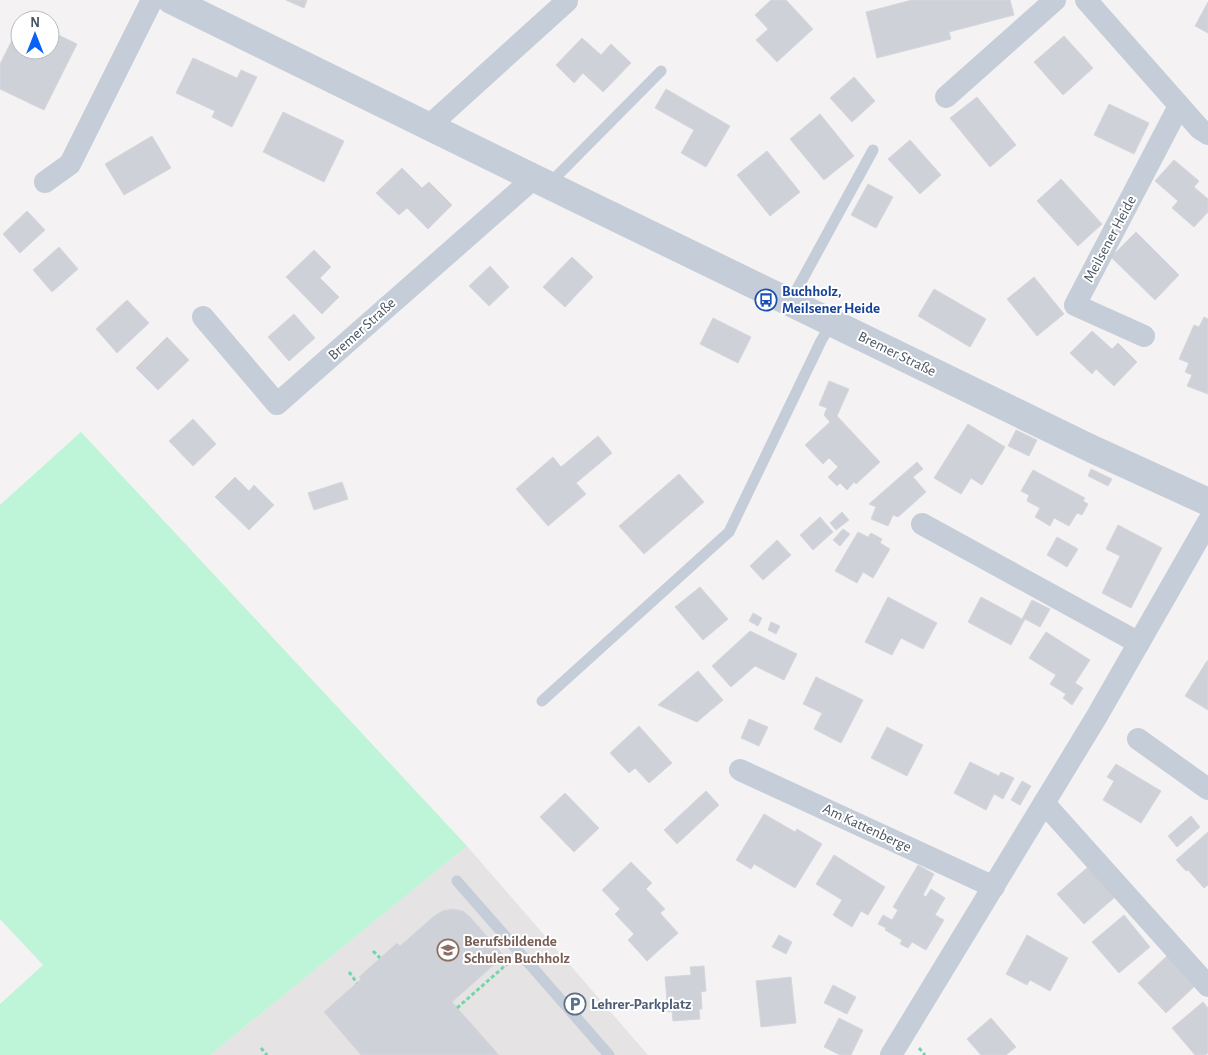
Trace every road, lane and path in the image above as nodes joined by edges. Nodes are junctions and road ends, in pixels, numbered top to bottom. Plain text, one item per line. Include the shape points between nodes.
1 (152, 0) edge
2 (171, 0) edge
3 (1055, 0) edge
4 (1086, 0) edge
5 (568, 1) edge
6 (661, 72) dead end
7 (946, 97) dead end
8 (1179, 106) junction
9 (428, 126) junction
10 (1208, 134) edge
11 (872, 150) dead end
12 (45, 182) dead end
13 (541, 182) junction
14 (790, 302) junction
15 (203, 317) dead end
16 (832, 322) junction
17 (1144, 336) dead end
18 (1208, 502) edge
19 (1208, 522) edge
20 (922, 524) dead end
21 (1139, 643) junction
22 (542, 701) dead end
23 (1138, 739) dead end
24 (740, 770) dead end
25 (1208, 790) edge
26 (1044, 803) junction
27 (457, 880) dead end
28 (994, 887) junction
29 (373, 951) dead end
30 (520, 953) junction
31 (380, 958) dead end
32 (349, 972) dead end
33 (357, 982) dead end
34 (1208, 986) edge
35 (457, 1008) dead end
36 (918, 1047) dead end
37 (261, 1048) dead end
38 (267, 1055) edge
39 (609, 1055) edge
40 (891, 1055) edge
41 (925, 1055) edge

1 - 12 street via 70,164
2 - 9 street, Bremer Straße
3 - 7 street
4 - 8 street
5 - 9 street
6 - 13 lane
8 - 10 street
8 - 17 street, Meilsener Heide via 1075,305
9 - 13 street, Bremer Straße
11 - 14 lane
13 - 14 street, Bremer Straße
13 - 15 street, Bremer Straße via 277,404
14 - 16 street, Bremer Straße
16 - 18 street, Bremer Straße
16 - 22 lane via 729,532
19 - 21 street
20 - 21 street
21 - 26 street
23 - 25 street
24 - 28 street, Am Kattenberge
26 - 28 street
26 - 34 street
27 - 30 lane
28 - 40 street
29 - 31 path
30 - 35 path
30 - 39 lane
32 - 33 path
36 - 41 path
37 - 38 path

